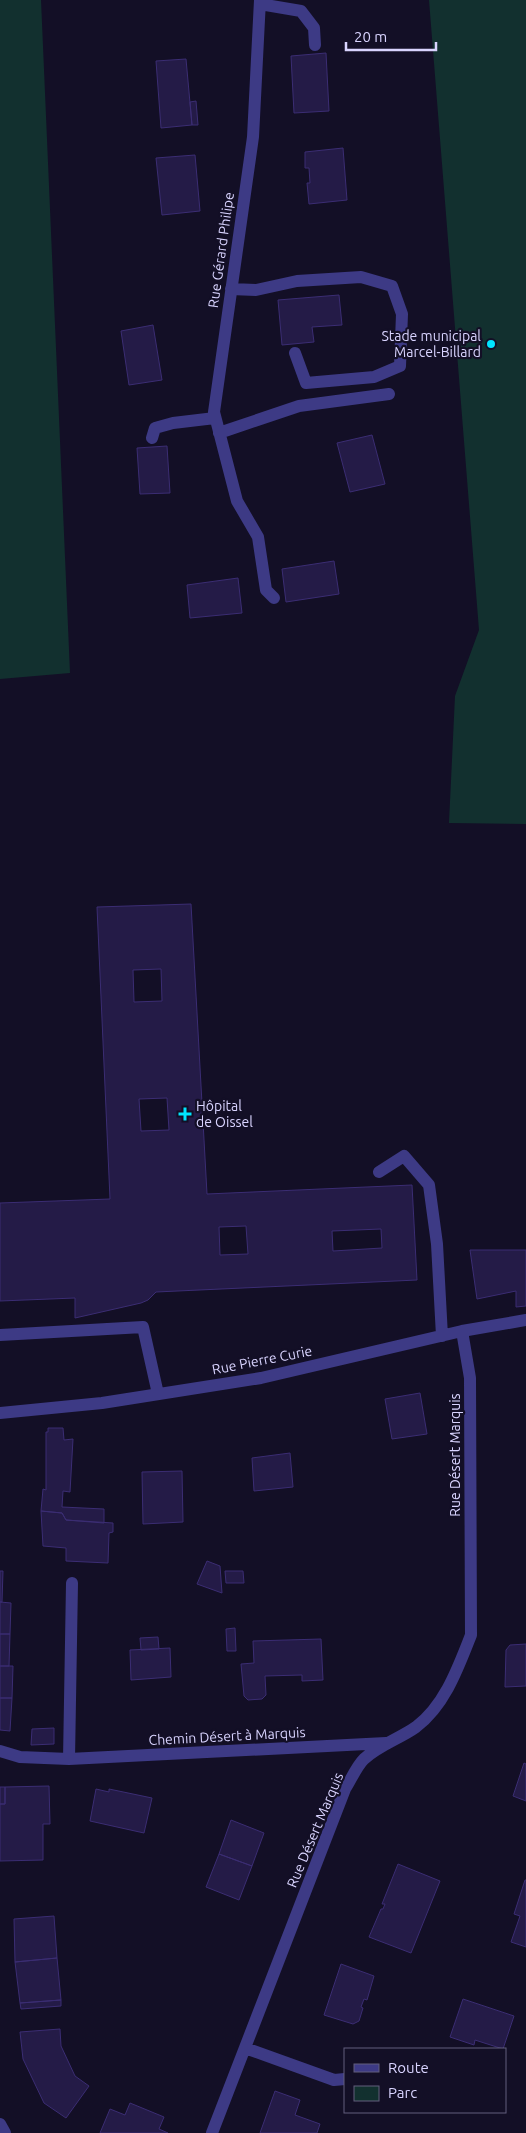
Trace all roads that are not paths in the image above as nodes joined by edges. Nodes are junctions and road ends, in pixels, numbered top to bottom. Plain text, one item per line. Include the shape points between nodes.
1 (260, 2) edge
2 (315, 45) dead end
3 (231, 289) junction
4 (295, 353) dead end
5 (389, 394) dead end
6 (216, 418) junction
7 (219, 433) junction
8 (152, 438) dead end
9 (274, 598) dead end
10 (379, 1172) dead end
11 (526, 1320) edge
12 (462, 1331) junction
13 (0, 1335) edge
14 (442, 1336) junction
15 (158, 1394) junction
16 (0, 1413) edge
17 (72, 1583) dead end
18 (386, 1743) junction
19 (0, 1751) edge
20 (69, 1759) junction
21 (245, 2048) junction
22 (344, 2079) edge
23 (0, 2124) edge
24 (5, 2133) edge
25 (212, 2133) edge

1 - 2 street via 301,11 314,28
1 - 3 street, Rue Gérard Philipe via 253,137
3 - 4 street via 256,290 296,282 361,277 392,286 402,314 400,366 374,377 306,383
3 - 6 street, Rue Gérard Philipe via 214,412
5 - 7 street via 299,406
6 - 7 street, Rue Gérard Philipe
6 - 8 street via 154,428
7 - 9 street, Rue Gérard Philipe via 237,501 258,537 266,590
10 - 14 street via 404,1156 429,1185 437,1244
11 - 12 street, Rue Pierre Curie
12 - 14 street, Rue Pierre Curie
12 - 18 street, Rue Désert Marquis via 470,1378 470,1635 456,1672 438,1703 416,1726
13 - 15 street via 143,1327
14 - 15 street, Rue Pierre Curie via 261,1378
15 - 16 street, Rue Pierre Curie
17 - 20 street
18 - 20 street, Chemin Désert à Marquis
18 - 21 street, Rue Désert Marquis via 363,1760 345,1789
19 - 20 street, Chemin Désert à Marquis via 20,1757
21 - 22 street via 334,2080
21 - 25 street, Rue Désert Marquis
23 - 24 street

